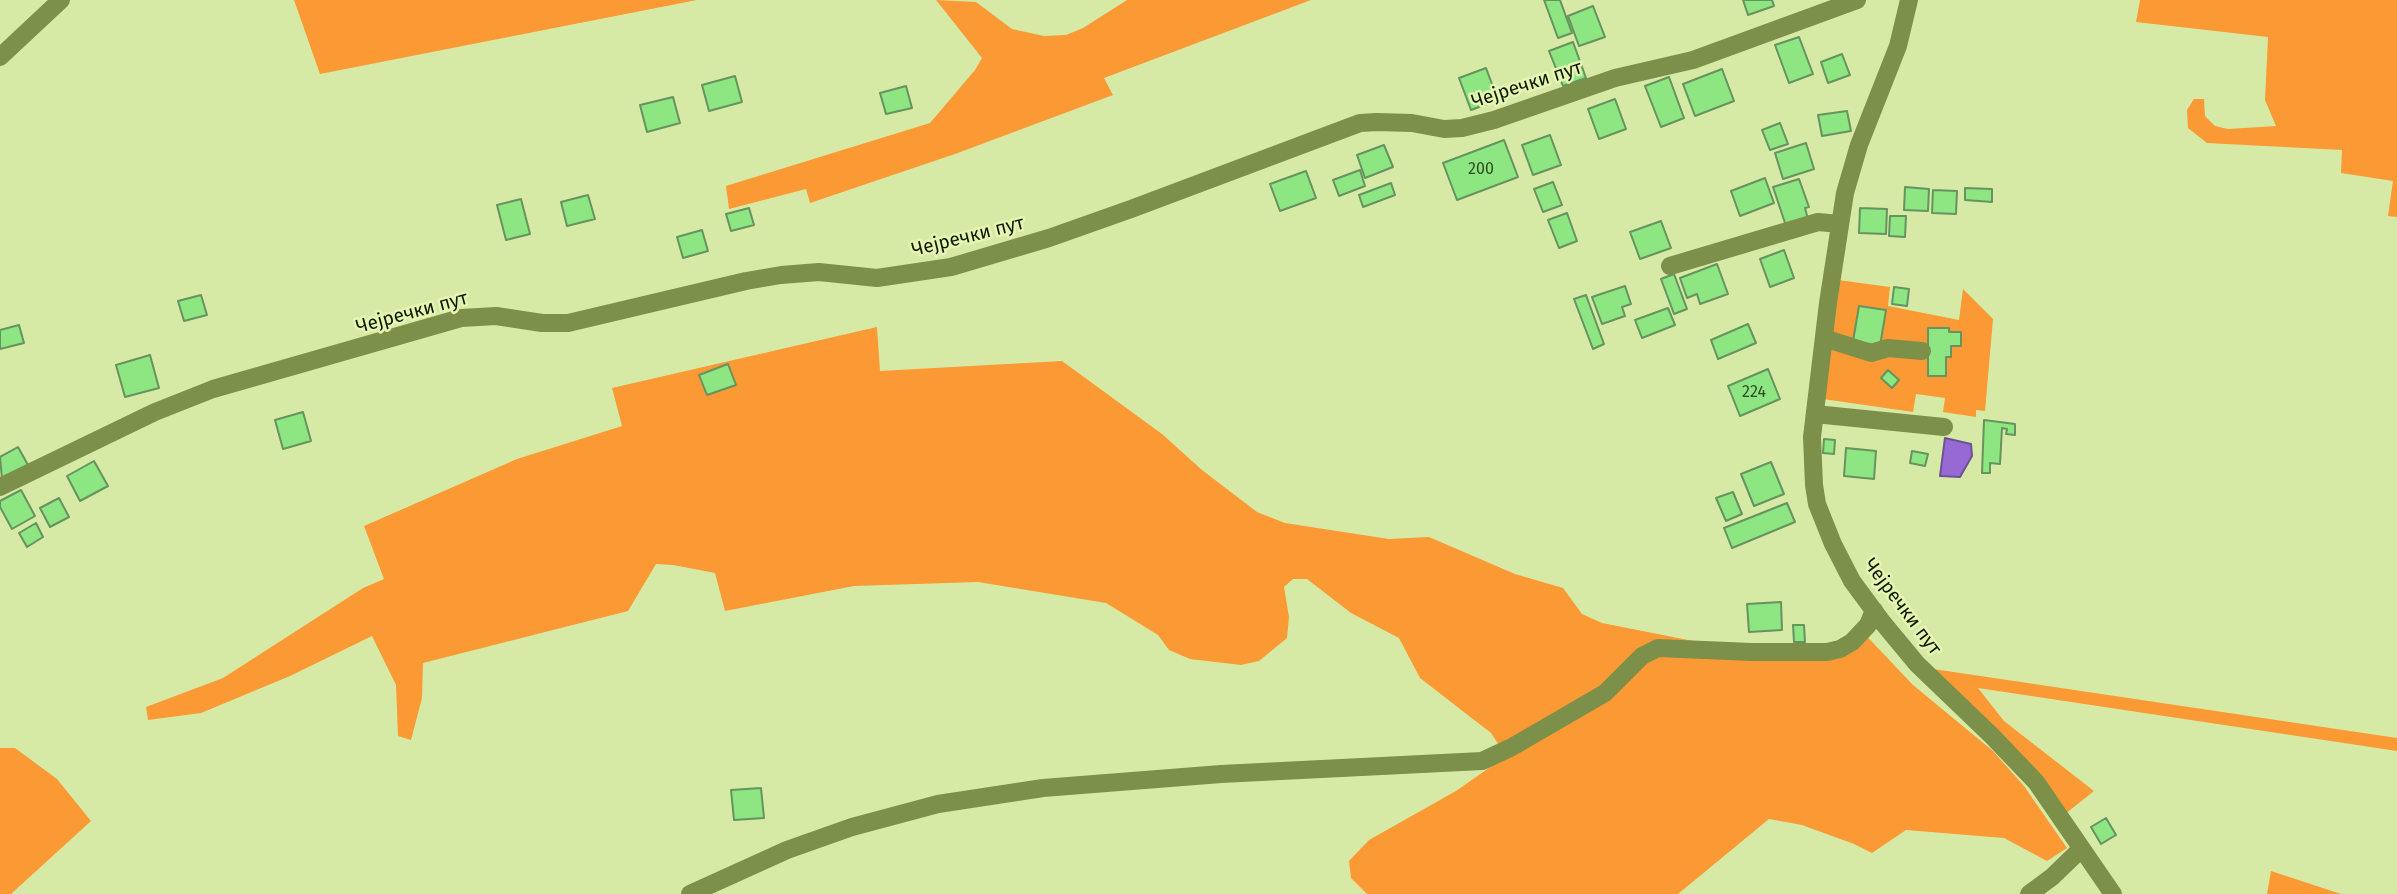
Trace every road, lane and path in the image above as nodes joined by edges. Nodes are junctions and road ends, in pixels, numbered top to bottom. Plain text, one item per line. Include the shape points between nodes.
1 (61, 0) edge
2 (1857, 0) edge
3 (1909, 0) edge
4 (0, 57) edge
5 (1840, 224) junction
6 (1670, 266) dead end
7 (1824, 338) junction
8 (1922, 351) dead end
9 (1815, 414) junction
10 (1944, 427) dead end
11 (0, 487) edge
12 (1874, 610) junction
13 (2081, 849) junction
14 (690, 894) edge
15 (2029, 894) edge
16 (2113, 894) edge

1 - 4 street
2 - 11 street, Чејречки пут via 1693,60 1615,78 1462,128 1360,124 1049,238 951,267 877,278 819,272 781,275 568,323 496,316 461,318 213,389
3 - 5 street, Чејречки пут via 1898,46 1858,145
5 - 6 street via 1818,222
5 - 7 street, Чејречки пут
7 - 8 street via 1871,353 1888,348
7 - 9 street, Чејречки пут
9 - 10 street
9 - 12 street, Чејречки пут via 1814,485 1823,523 1852,581
12 - 13 street, Чејречки пут via 1917,664 2036,782
12 - 14 street via 1868,625 1852,642 1827,652 1658,648 1642,656 1605,693 1482,761 1043,788 938,804 787,850
13 - 15 street
13 - 16 street, Чејречки пут

